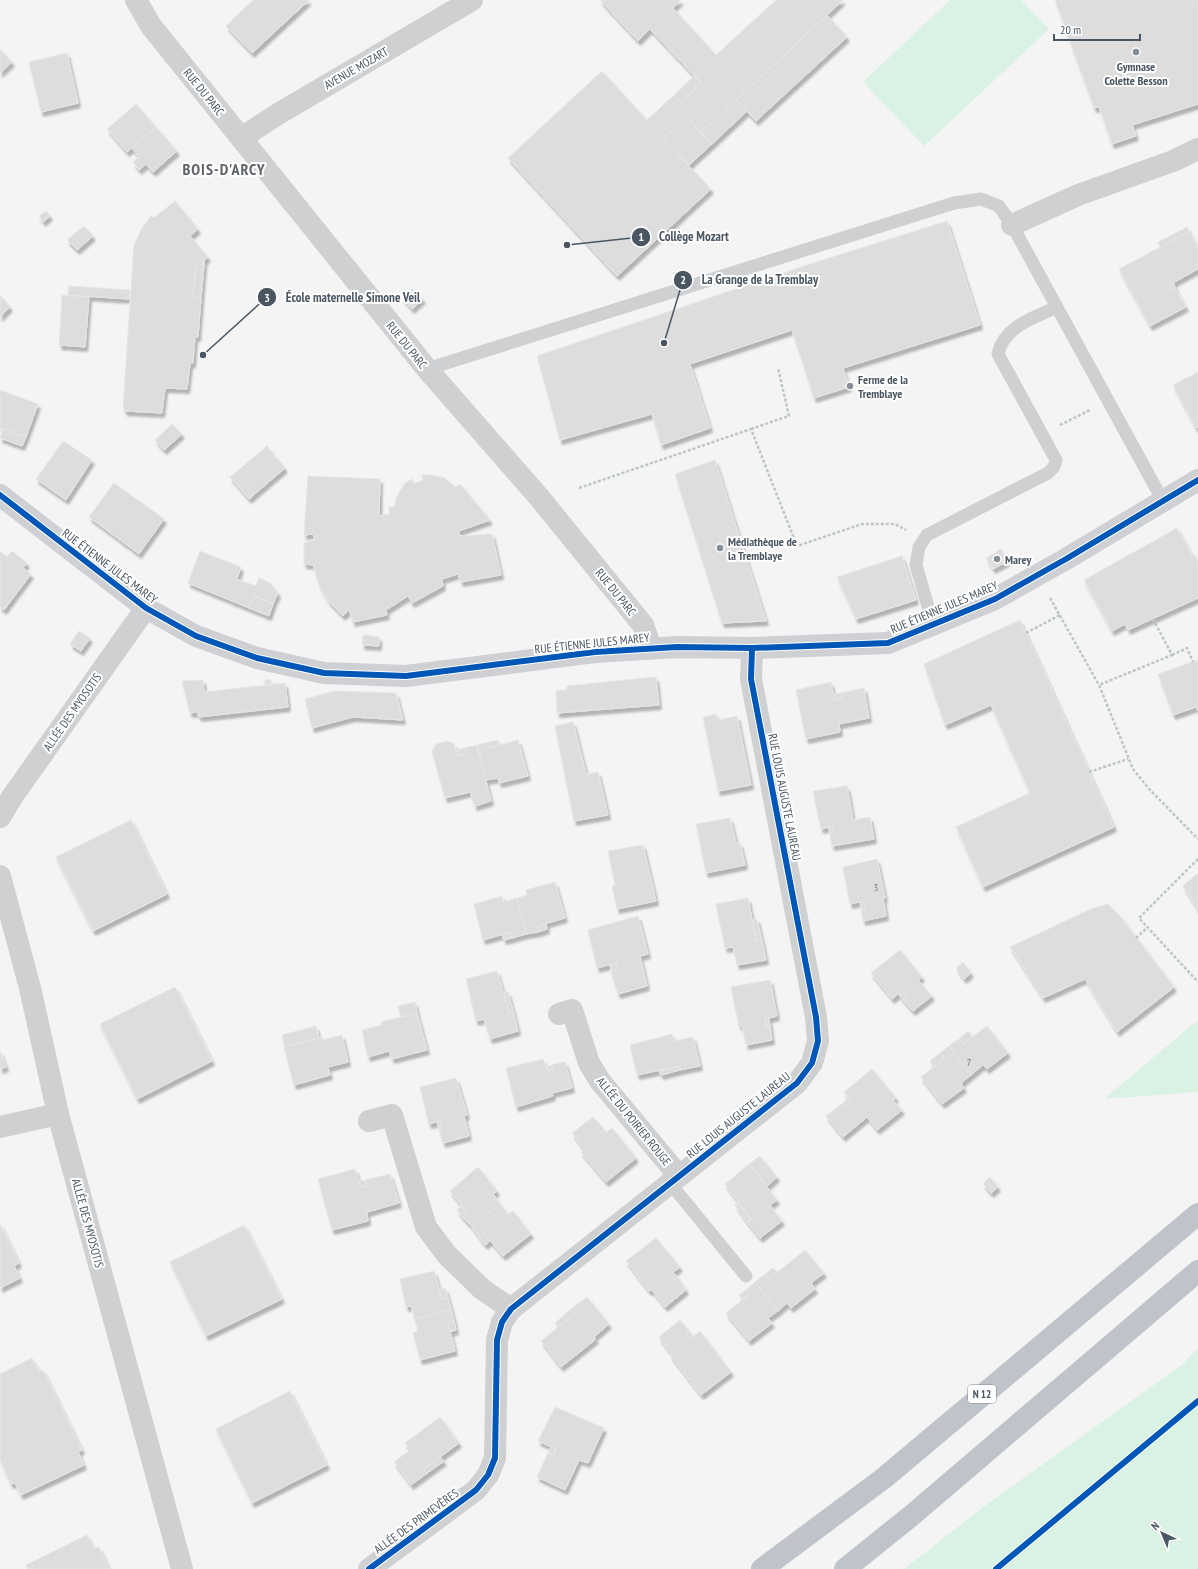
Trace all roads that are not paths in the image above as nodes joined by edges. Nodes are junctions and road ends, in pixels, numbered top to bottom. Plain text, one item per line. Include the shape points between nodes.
1 (136, 0) edge
2 (472, 0) edge
3 (241, 138) junction
4 (1198, 149) edge
5 (1012, 225) junction
6 (1057, 306) junction
7 (427, 369) junction
8 (1198, 480) edge
9 (0, 496) edge
10 (1163, 501) junction
11 (146, 608) junction
12 (933, 624) junction
13 (651, 648) junction
14 (752, 648) junction
15 (1, 813) edge
16 (0, 876) edge
17 (559, 1014) dead end
18 (58, 1114) junction
19 (369, 1121) dead end
20 (0, 1127) edge
21 (675, 1180) junction
22 (1198, 1214) edge
23 (1198, 1272) edge
24 (746, 1276) dead end
25 (511, 1309) junction
26 (476, 1490) joint
27 (182, 1569) edge
28 (369, 1569) edge
29 (762, 1569) edge
30 (845, 1569) edge

1 - 3 street, RUE DU PARC via 150,26
2 - 3 street, AVENUE MOZART
3 - 7 street, RUE DU PARC
4 - 5 street via 1173,162 1078,195
5 - 6 lane
5 - 7 lane via 999,206 981,199 954,203
6 - 10 lane
6 - 12 lane via 1013,328 1000,344 998,354 1056,460 1054,467 1048,473 927,535 919,547 916,565
7 - 13 street, RUE DU PARC via 538,496 643,625
8 - 10 street, RUE ÉTIENNE JULES MAREY
9 - 11 street, RUE ÉTIENNE JULES MAREY
10 - 12 street, RUE ÉTIENNE JULES MAREY via 995,599
11 - 13 street, RUE ÉTIENNE JULES MAREY via 196,636 257,658 324,672 406,676 595,652
11 - 15 street, ALLÉE DES MYOSOTIS
12 - 14 street, RUE ÉTIENNE JULES MAREY via 888,643
13 - 14 street, RUE ÉTIENNE JULES MAREY
14 - 21 street, RUE LOUIS AUGUSTE LAUREAU via 751,679 816,1017 818,1041 812,1063 797,1083
16 - 18 street, ALLÉE DES MYOSOTIS via 30,988
17 - 21 street, ALLÉE DU POIRIER ROUGE via 572,1010 589,1063
18 - 20 street
18 - 27 street, ALLÉE DES MYOSOTIS
19 - 25 street via 392,1115 426,1227 447,1255 477,1284
21 - 24 lane
21 - 25 street, RUE LOUIS AUGUSTE LAUREAU
22 - 29 highway, N 12 via 884,1478
23 - 30 highway
25 - 26 street, RUE LOUIS AUGUSTE LAUREAU via 502,1322 497,1340 495,1458 488,1475
26 - 28 street, ALLÉE DES PRIMEVÈRES

